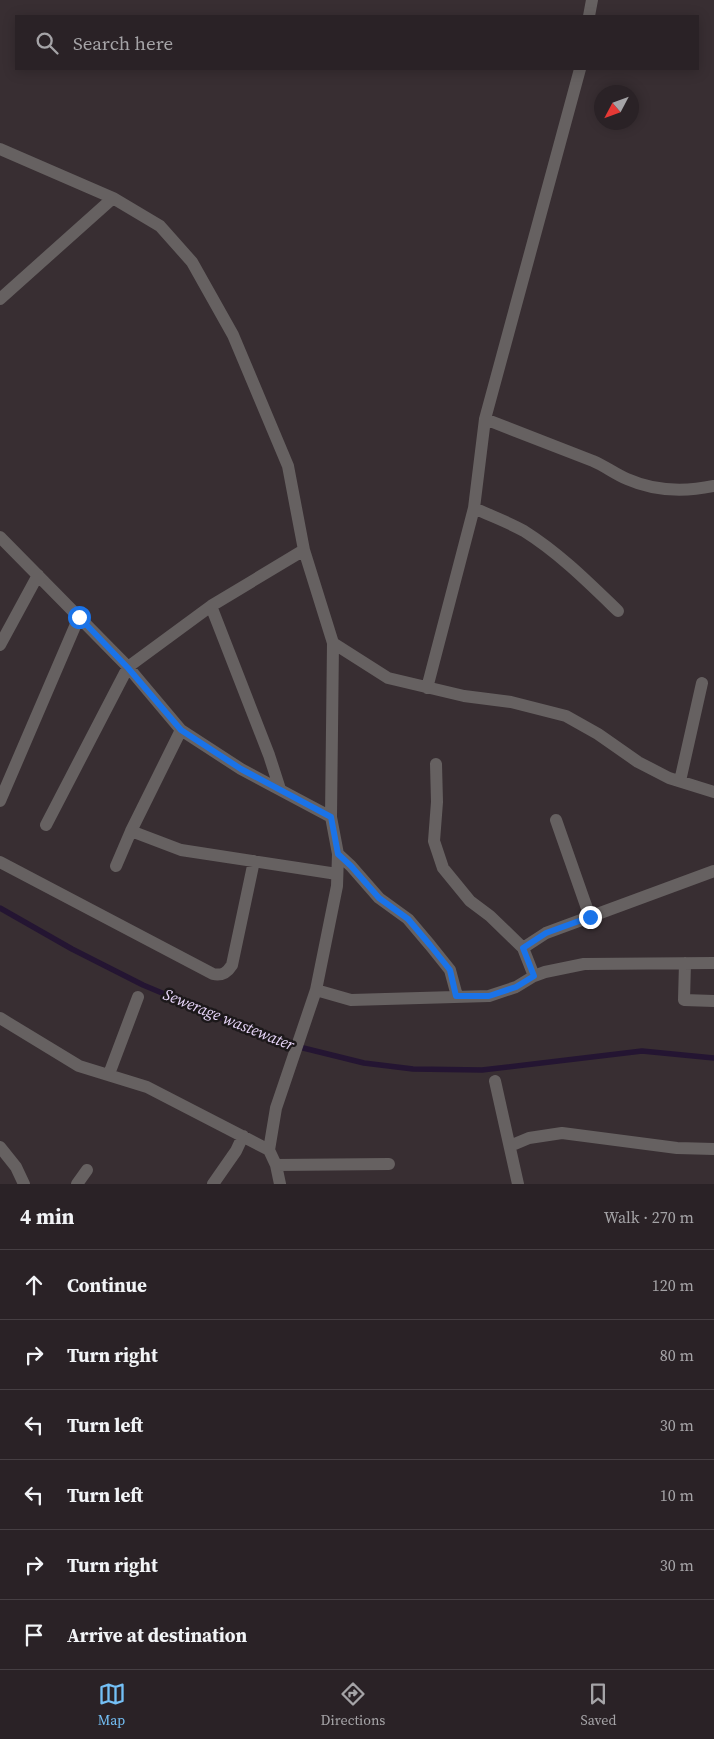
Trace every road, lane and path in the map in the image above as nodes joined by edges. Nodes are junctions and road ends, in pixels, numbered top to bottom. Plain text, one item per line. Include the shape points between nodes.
1 (592, 0) edge
2 (589, 15) edge
3 (580, 70) edge
4 (0, 149) edge
5 (114, 198) junction
6 (0, 298) edge
7 (485, 419) junction
8 (714, 486) edge
9 (474, 508) junction
10 (0, 536) edge
11 (304, 550) junction
12 (38, 575) junction
13 (211, 606) junction
14 (618, 611) dead end
15 (79, 617) junction
16 (334, 643) junction
17 (0, 645) edge
18 (128, 668) junction
19 (702, 683) dead end
20 (427, 688) junction
21 (181, 730) junction
22 (436, 764) dead end
23 (680, 781) junction
24 (280, 789) junction
25 (714, 792) edge
26 (0, 801) edge
27 (331, 817) junction
28 (556, 820) dead end
29 (46, 825) dead end
30 (131, 831) junction
31 (338, 854) junction
32 (0, 862) edge
33 (254, 862) junction
34 (116, 866) dead end
35 (714, 871) edge
36 (337, 874) junction
37 (590, 917) junction
38 (523, 948) junction
39 (686, 963) junction
40 (714, 963) edge
41 (534, 976) junction
42 (316, 990) junction
43 (456, 996) junction
44 (138, 997) dead end
45 (714, 1001) edge
46 (0, 1018) edge
47 (109, 1074) junction
48 (495, 1080) dead end
49 (243, 1136) junction
50 (510, 1146) junction
51 (0, 1147) edge
52 (714, 1149) edge
53 (270, 1150) junction
54 (389, 1164) dead end
55 (276, 1166) junction
56 (87, 1170) dead end
57 (24, 1184) edge
58 (77, 1184) edge
59 (213, 1184) edge
60 (280, 1184) edge
61 (518, 1184) edge

1 - 2 street
3 - 7 street
4 - 5 street
5 - 6 street
5 - 11 street via 160,226 192,262 233,336 288,466
7 - 8 street via 596,463 644,486 664,489
7 - 9 street
9 - 14 street via 522,530 566,560
9 - 20 street
10 - 12 street
11 - 13 street
11 - 16 street
12 - 15 street
12 - 17 street
13 - 18 street
13 - 24 street
15 - 18 street
15 - 26 street
16 - 20 street via 388,678
16 - 27 street
18 - 21 street
18 - 29 street
19 - 23 street
20 - 23 street via 510,702 566,716 638,762
21 - 24 street via 241,769
21 - 30 street
22 - 38 street via 434,842 443,868 470,901
23 - 25 street
24 - 27 street
27 - 31 street
28 - 37 street
30 - 33 street via 181,850
30 - 34 street
31 - 36 street
31 - 43 street via 379,898 408,919 430,945 450,970
32 - 33 street via 220,975 232,965
33 - 36 street
35 - 37 street
36 - 42 street
37 - 38 street via 546,933
38 - 41 street
39 - 40 street
39 - 41 street via 584,964
39 - 45 street via 684,1000
41 - 43 street via 516,987 489,996
42 - 43 street via 351,1000
42 - 53 street via 276,1108
44 - 47 street
46 - 47 street via 79,1066
47 - 49 street via 147,1087
48 - 50 street
49 - 53 street
49 - 59 street
50 - 52 street via 529,1138 562,1133 677,1148
50 - 61 street
51 - 57 street via 16,1167
53 - 55 street
54 - 55 street
55 - 60 street
56 - 58 street

